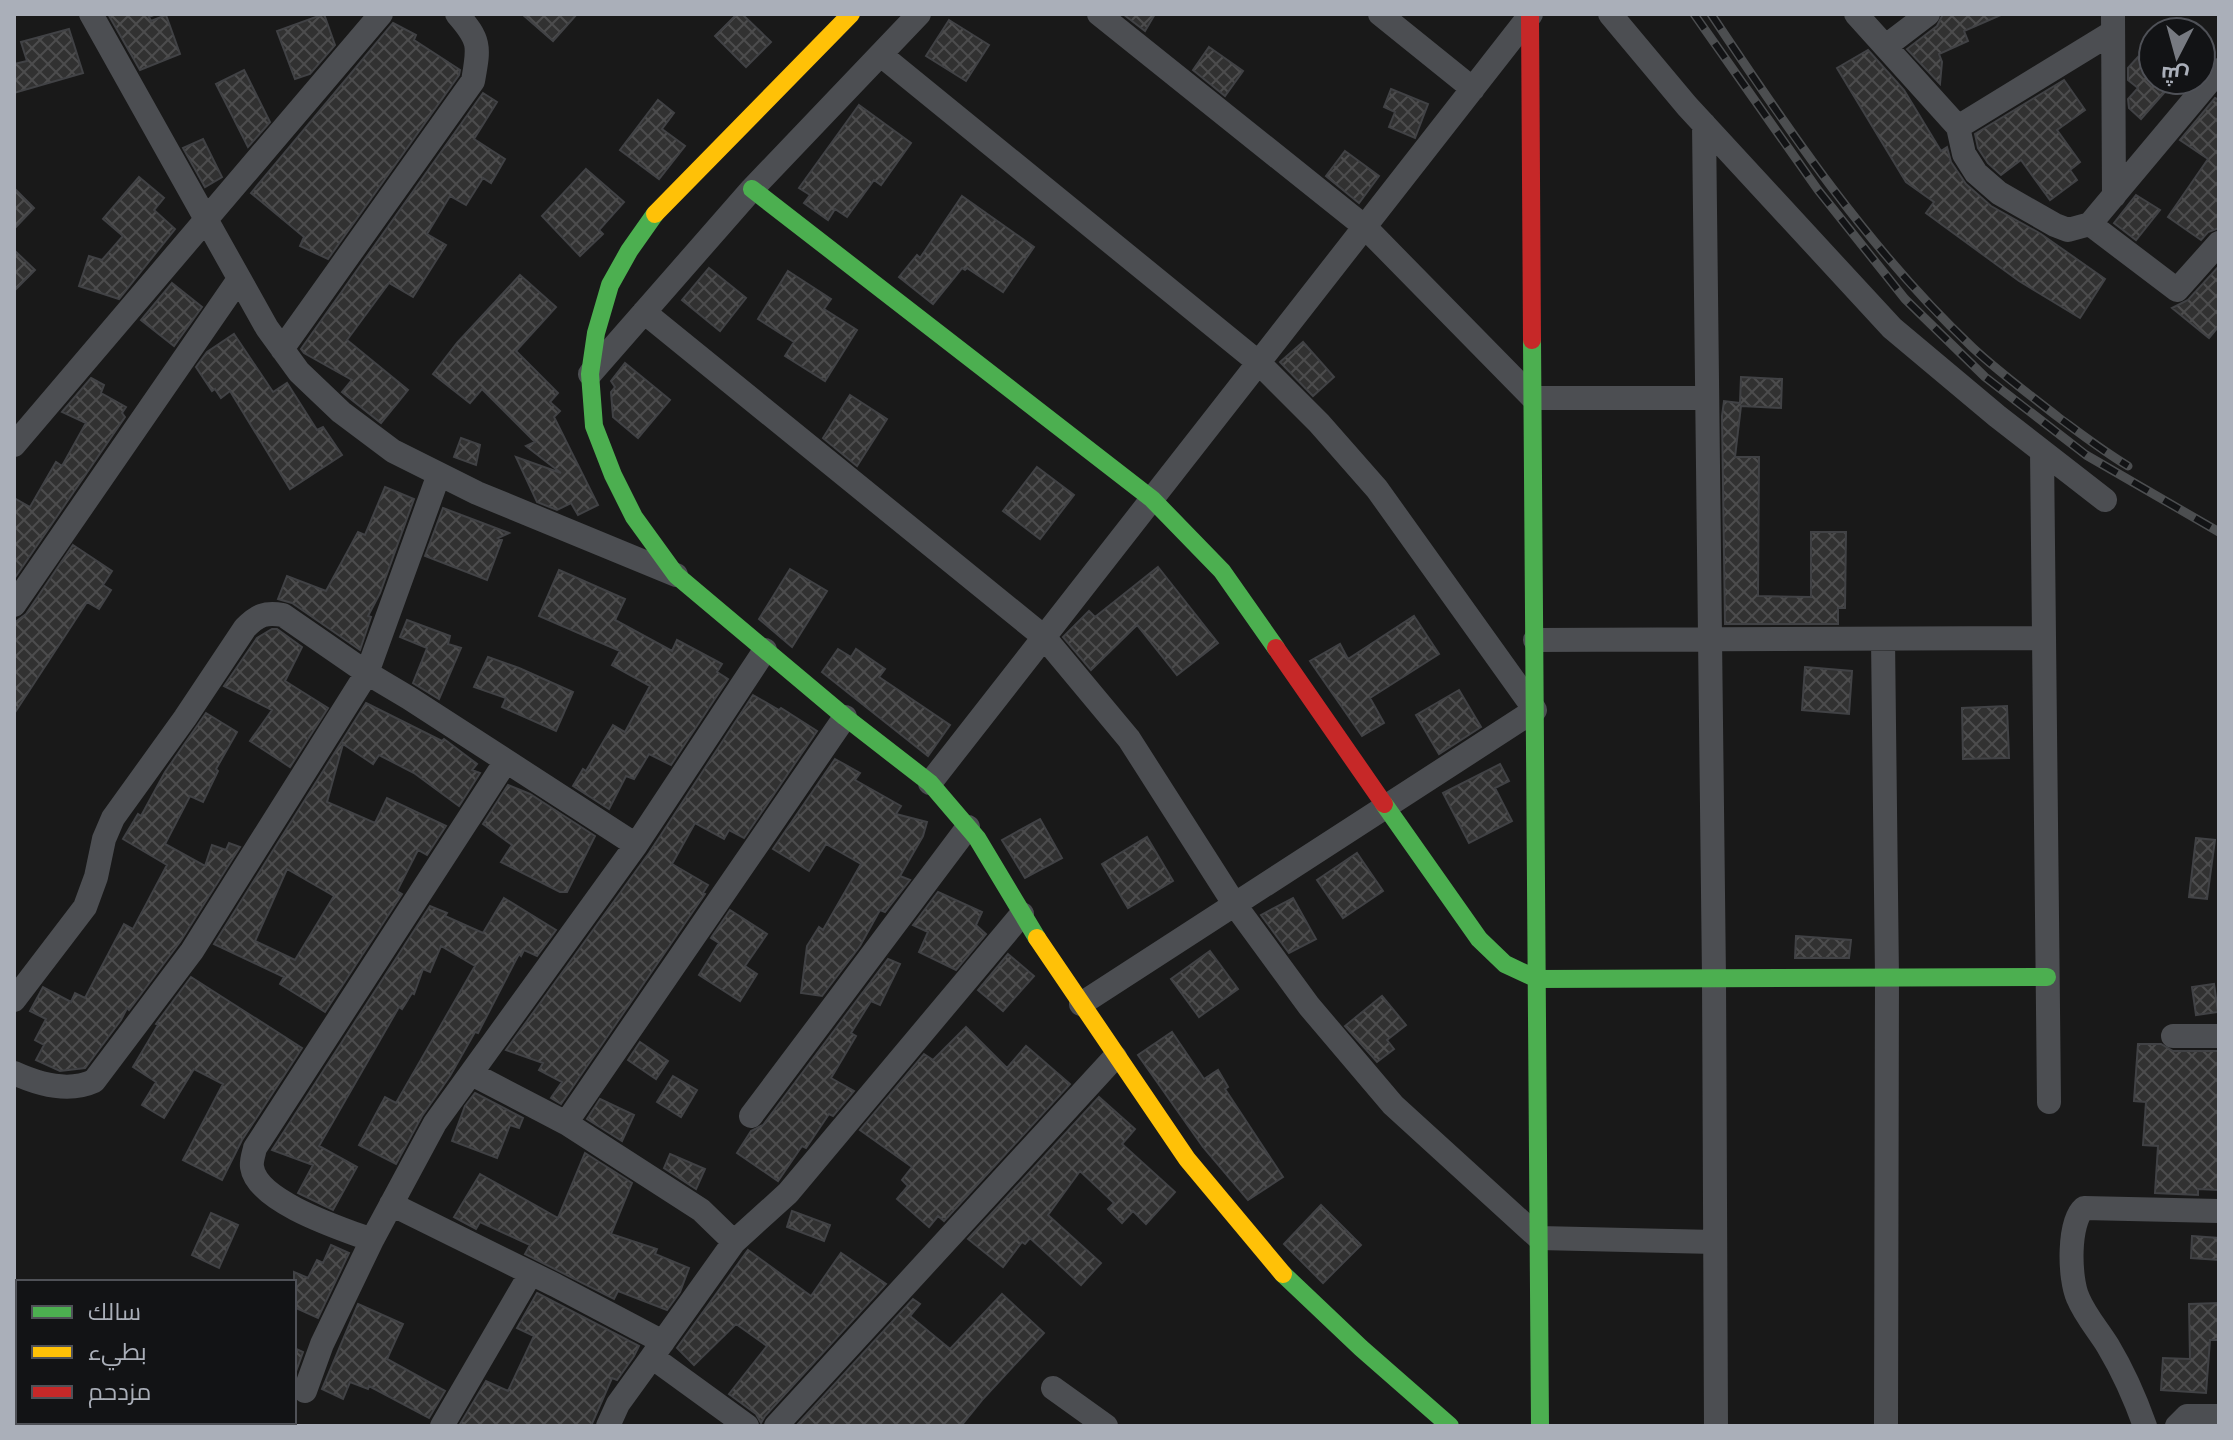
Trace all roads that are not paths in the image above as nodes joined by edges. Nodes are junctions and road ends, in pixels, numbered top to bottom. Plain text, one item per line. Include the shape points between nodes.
1 (91, 14) edge
2 (381, 14) edge
3 (457, 14) edge
4 (851, 14) edge
5 (919, 14) edge
6 (1099, 14) edge
7 (1380, 14) edge
8 (1610, 14) edge
9 (1856, 14) edge
10 (1928, 14) edge
11 (1531, 15) edge
12 (2113, 23) edge
13 (1886, 46) junction
14 (881, 55) junction
15 (2219, 70) edge
16 (1473, 89) junction
17 (1704, 124) junction
18 (1958, 127) junction
19 (752, 189) junction
20 (2114, 196) junction
21 (207, 218) junction
22 (2090, 224) junction
23 (1365, 227) junction
24 (2219, 243) edge
25 (239, 279) junction
26 (644, 312) junction
27 (282, 349) junction
28 (1259, 363) junction
29 (590, 374) junction
30 (1533, 398) junction
31 (1707, 398) junction
32 (14, 445) edge
33 (2042, 451) junction
34 (439, 474) junction
35 (1152, 499) junction
36 (2105, 500) dead end
37 (676, 575) junction
38 (14, 605) edge
39 (1044, 637) junction
40 (2044, 638) junction
41 (1883, 639) junction
42 (1535, 640) junction
43 (1710, 640) junction
44 (765, 650) junction
45 (367, 673) junction
46 (1535, 710) junction
47 (845, 717) junction
48 (506, 761) junction
49 (930, 783) junction
50 (1387, 806) junction
51 (968, 827) junction
52 (636, 845) junction
53 (1235, 905) junction
54 (1022, 914) junction
55 (1887, 977) junction
56 (2047, 977) junction
57 (1714, 978) junction
58 (1537, 979) junction
59 (14, 1000) edge
60 (1081, 1004) junction
61 (2173, 1036) dead end
62 (2219, 1036) edge
63 (1115, 1057) junction
64 (14, 1073) edge
65 (472, 1074) junction
66 (2049, 1102) dead end
67 (751, 1116) dead end
68 (566, 1123) junction
69 (391, 1204) junction
70 (2219, 1211) edge
71 (1539, 1238) junction
72 (372, 1240) junction
73 (734, 1242) junction
74 (1715, 1242) junction
75 (531, 1273) junction
76 (657, 1350) junction
77 (1053, 1388) dead end
78 (305, 1391) dead end
79 (2219, 1416) edge
80 (442, 1426) edge
81 (608, 1426) edge
82 (747, 1426) edge
83 (776, 1426) edge
84 (1106, 1426) edge
85 (1450, 1426) edge
86 (1540, 1426) edge
87 (1716, 1426) edge
88 (1886, 1426) edge
89 (2145, 1426) edge
90 (2177, 1426) edge

1 - 21 street
2 - 21 street
3 - 27 street via 474,34 478,54 473,81
4 - 29 street via 661,206 610,285
5 - 14 street
6 - 23 street
7 - 16 street
8 - 17 street
9 - 13 street
10 - 13 street
11 - 16 street
11 - 30 street
12 - 18 street
12 - 20 street
13 - 18 street
14 - 19 street
14 - 28 street
15 - 20 street
16 - 23 street
17 - 31 street
17 - 33 street via 1892,328
18 - 22 street via 1964,154 1999,193 2068,230
19 - 26 street
19 - 35 street
20 - 22 street
21 - 25 street
21 - 32 street
22 - 24 street via 2177,290
23 - 28 street
23 - 30 street
25 - 27 street
25 - 38 street
26 - 29 street
26 - 39 street
27 - 34 street via 341,412 393,451
28 - 35 street
28 - 46 street via 1377,489
29 - 37 street via 594,426 613,475 634,517
30 - 31 street
30 - 42 street
31 - 43 street
33 - 36 street
33 - 40 street
34 - 37 street
34 - 45 street
35 - 39 street
35 - 50 street via 1222,571
37 - 44 street
39 - 49 street
39 - 53 street via 1129,739
40 - 41 street
40 - 56 street
41 - 43 street
41 - 55 street
42 - 43 street
42 - 46 street
43 - 57 street
44 - 47 street
44 - 52 street
45 - 48 street
45 - 59 street via 283,615 267,612 256,617 118,810 85,907
45 - 64 street via 192,951 94,1081 65,1086 35,1083
46 - 50 street
46 - 58 street
47 - 49 street
47 - 68 street
48 - 52 street
48 - 72 street via 255,1148 252,1167 261,1186 313,1219
49 - 51 street
50 - 53 street
50 - 58 street via 1479,939 1515,973
51 - 54 street
51 - 67 street
52 - 65 street
53 - 60 street
53 - 71 street via 1309,1006 1393,1105
54 - 60 street
54 - 73 street via 788,1193
55 - 56 street
55 - 57 street
55 - 88 street
56 - 66 street
57 - 58 street
57 - 74 street
58 - 71 street
60 - 63 street
61 - 62 street
63 - 83 street
63 - 85 street via 1187,1159 1283,1274
65 - 68 street
65 - 69 street via 435,1123
68 - 73 street via 701,1210
69 - 72 street
69 - 75 street
70 - 89 street via 2084,1208 2076,1217 2071,1276 2078,1300 2110,1349
71 - 74 street
71 - 86 street
72 - 78 street
73 - 76 street
74 - 87 street
75 - 76 street
75 - 80 street
76 - 81 street
76 - 82 street
77 - 84 street
79 - 90 street via 2187,1416

